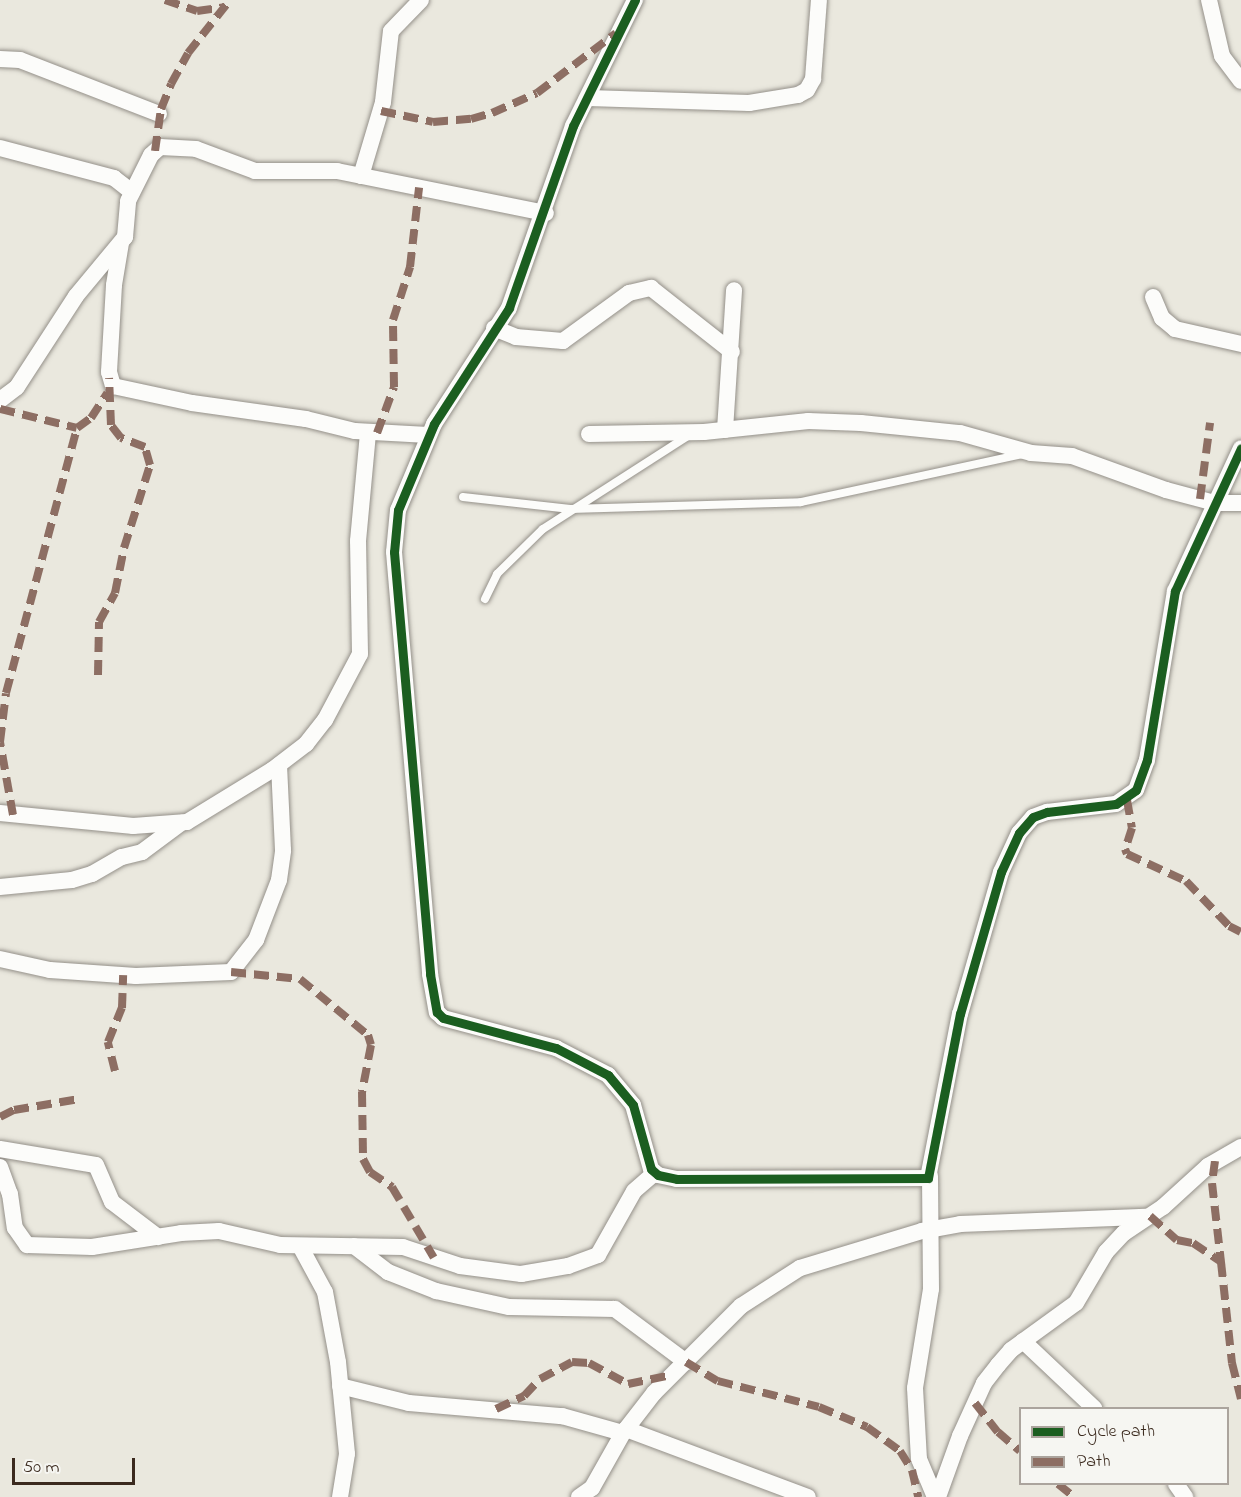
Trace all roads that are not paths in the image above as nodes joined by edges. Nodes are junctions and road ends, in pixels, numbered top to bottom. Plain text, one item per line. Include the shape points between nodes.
1 (421, 0) edge
2 (635, 0) edge
3 (819, 0) edge
4 (1209, 0) edge
5 (0, 59) edge
6 (1241, 81) edge
7 (588, 98) junction
8 (159, 114) dead end
9 (0, 148) edge
10 (361, 176) junction
11 (132, 192) junction
12 (546, 213) junction
13 (121, 243) junction
14 (734, 290) dead end
15 (1153, 297) dead end
16 (494, 328) junction
17 (1241, 344) edge
18 (732, 352) junction
19 (0, 400) edge
20 (725, 430) junction
21 (693, 432) junction
22 (368, 433) junction
23 (589, 434) dead end
24 (428, 435) junction
25 (1241, 448) edge
26 (1030, 453) junction
27 (463, 497) dead end
28 (1215, 503) junction
29 (1241, 503) edge
30 (570, 509) junction
31 (485, 599) dead end
32 (279, 765) junction
33 (0, 813) edge
34 (182, 823) junction
35 (0, 887) edge
36 (0, 959) edge
37 (1241, 1147) edge
38 (0, 1149) edge
39 (0, 1167) edge
40 (655, 1173) junction
41 (930, 1176) junction
42 (1146, 1217) junction
43 (930, 1229) junction
44 (158, 1237) junction
45 (300, 1246) junction
46 (354, 1246) junction
47 (1023, 1341) junction
48 (686, 1362) junction
49 (340, 1386) junction
50 (1093, 1407) edge
51 (625, 1431) junction
52 (584, 1496) edge
53 (340, 1497) edge
54 (808, 1497) edge
55 (936, 1497) edge

1 - 10 street via 392,31 383,102
2 - 7 street
3 - 7 street via 813,79 807,90 798,95 749,103
4 - 6 street via 1222,56
5 - 8 street via 20,60
7 - 12 street via 573,126
9 - 11 street via 114,178
10 - 11 street via 321,169 258,171 201,151 168,146 151,155
10 - 12 street
11 - 13 street
12 - 16 street via 509,308
13 - 19 street via 76,296 17,387
13 - 22 street via 114,285 109,372 113,386
14 - 18 street
15 - 17 street via 1162,318 1175,329
16 - 18 street via 516,338 563,341 629,293 651,288
16 - 24 street
18 - 20 street
20 - 21 street
20 - 26 street via 808,421 861,423 960,434
21 - 23 street
21 - 30 lane
22 - 24 street
22 - 32 street via 358,541 360,654 315,734
24 - 40 street via 398,510 394,542 430,974 437,1012 452,1023 556,1048 608,1075 633,1105
25 - 28 street
26 - 28 street via 1072,456 1151,486
26 - 30 lane via 855,487 801,502
27 - 30 lane
28 - 29 street
28 - 41 street via 1175,591 1149,752 1136,790 1116,804 1034,817 1019,833 1001,872 960,1014 939,1109
30 - 31 lane via 513,556 497,574
32 - 34 street
32 - 36 street via 283,850 279,880 256,940 231,972 136,976 50,969
33 - 34 street via 133,826
34 - 35 street via 142,852 122,857 92,873 72,880
37 - 42 street via 1208,1166
38 - 44 street via 96,1165 112,1202
39 - 44 street via 10,1194 15,1228 27,1245 92,1247
40 - 41 street via 688,1179 915,1181
40 - 46 street via 634,1191 598,1255 568,1266 521,1274 498,1272 460,1266 404,1247
41 - 43 street
42 - 43 street via 972,1222
42 - 47 street via 1111,1246 1076,1303
43 - 48 street via 820,1260 785,1276 741,1306
43 - 55 street via 931,1289 915,1388 919,1459
44 - 45 street via 219,1231 248,1240
45 - 46 street
45 - 49 street via 325,1292
46 - 48 street via 388,1272 436,1291 509,1307 621,1311
47 - 50 street
47 - 55 street via 984,1383
48 - 51 street
49 - 51 street via 409,1403 562,1416
49 - 53 street via 347,1454
51 - 52 street
51 - 54 street

